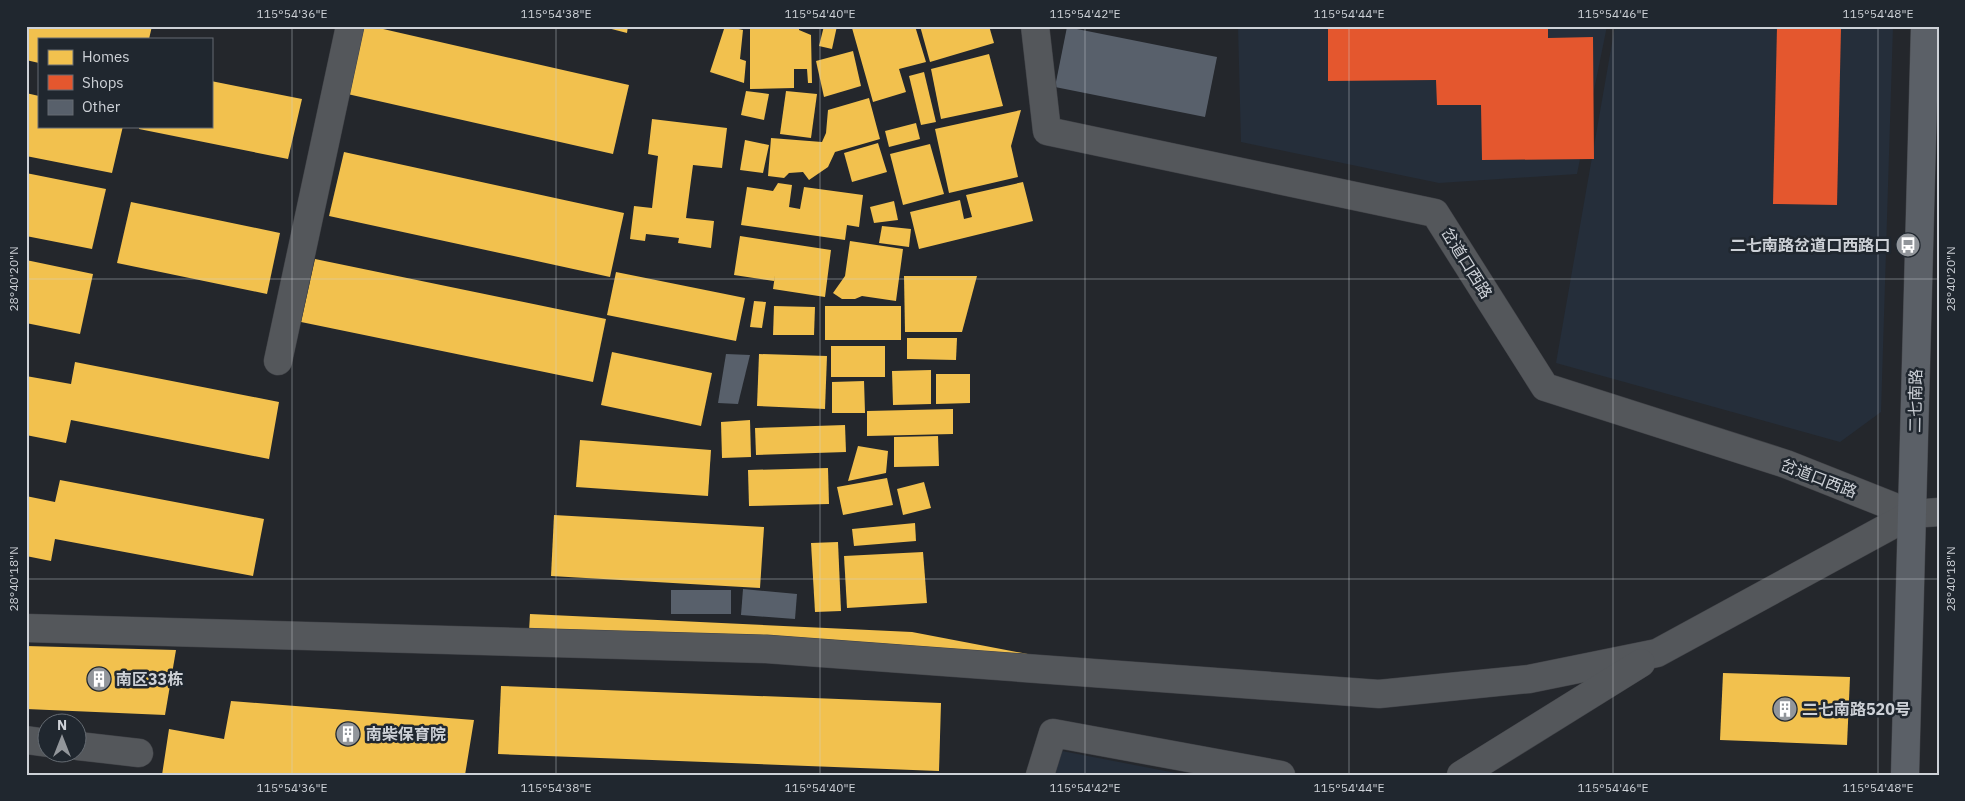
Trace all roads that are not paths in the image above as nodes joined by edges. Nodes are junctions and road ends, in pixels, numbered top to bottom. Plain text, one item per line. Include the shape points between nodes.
1 (350, 26) edge
2 (1035, 26) edge
3 (1925, 26) edge
4 (278, 360) dead end
5 (1926, 513) edge
6 (26, 628) edge
7 (1657, 654) junction
8 (88, 747) edge
9 (139, 753) dead end
10 (1040, 775) edge
11 (1280, 775) edge
12 (1462, 775) edge
13 (1905, 775) edge

1 - 4 street
2 - 5 street, 岔道口西路 via 1047,131 1435,213 1545,387 1786,464
3 - 5 main road, 二七南路
5 - 7 street
5 - 13 main road, 二七南路
6 - 7 street via 766,649 1379,694 1529,679
7 - 12 street
8 - 9 street
10 - 11 street via 1053,733

